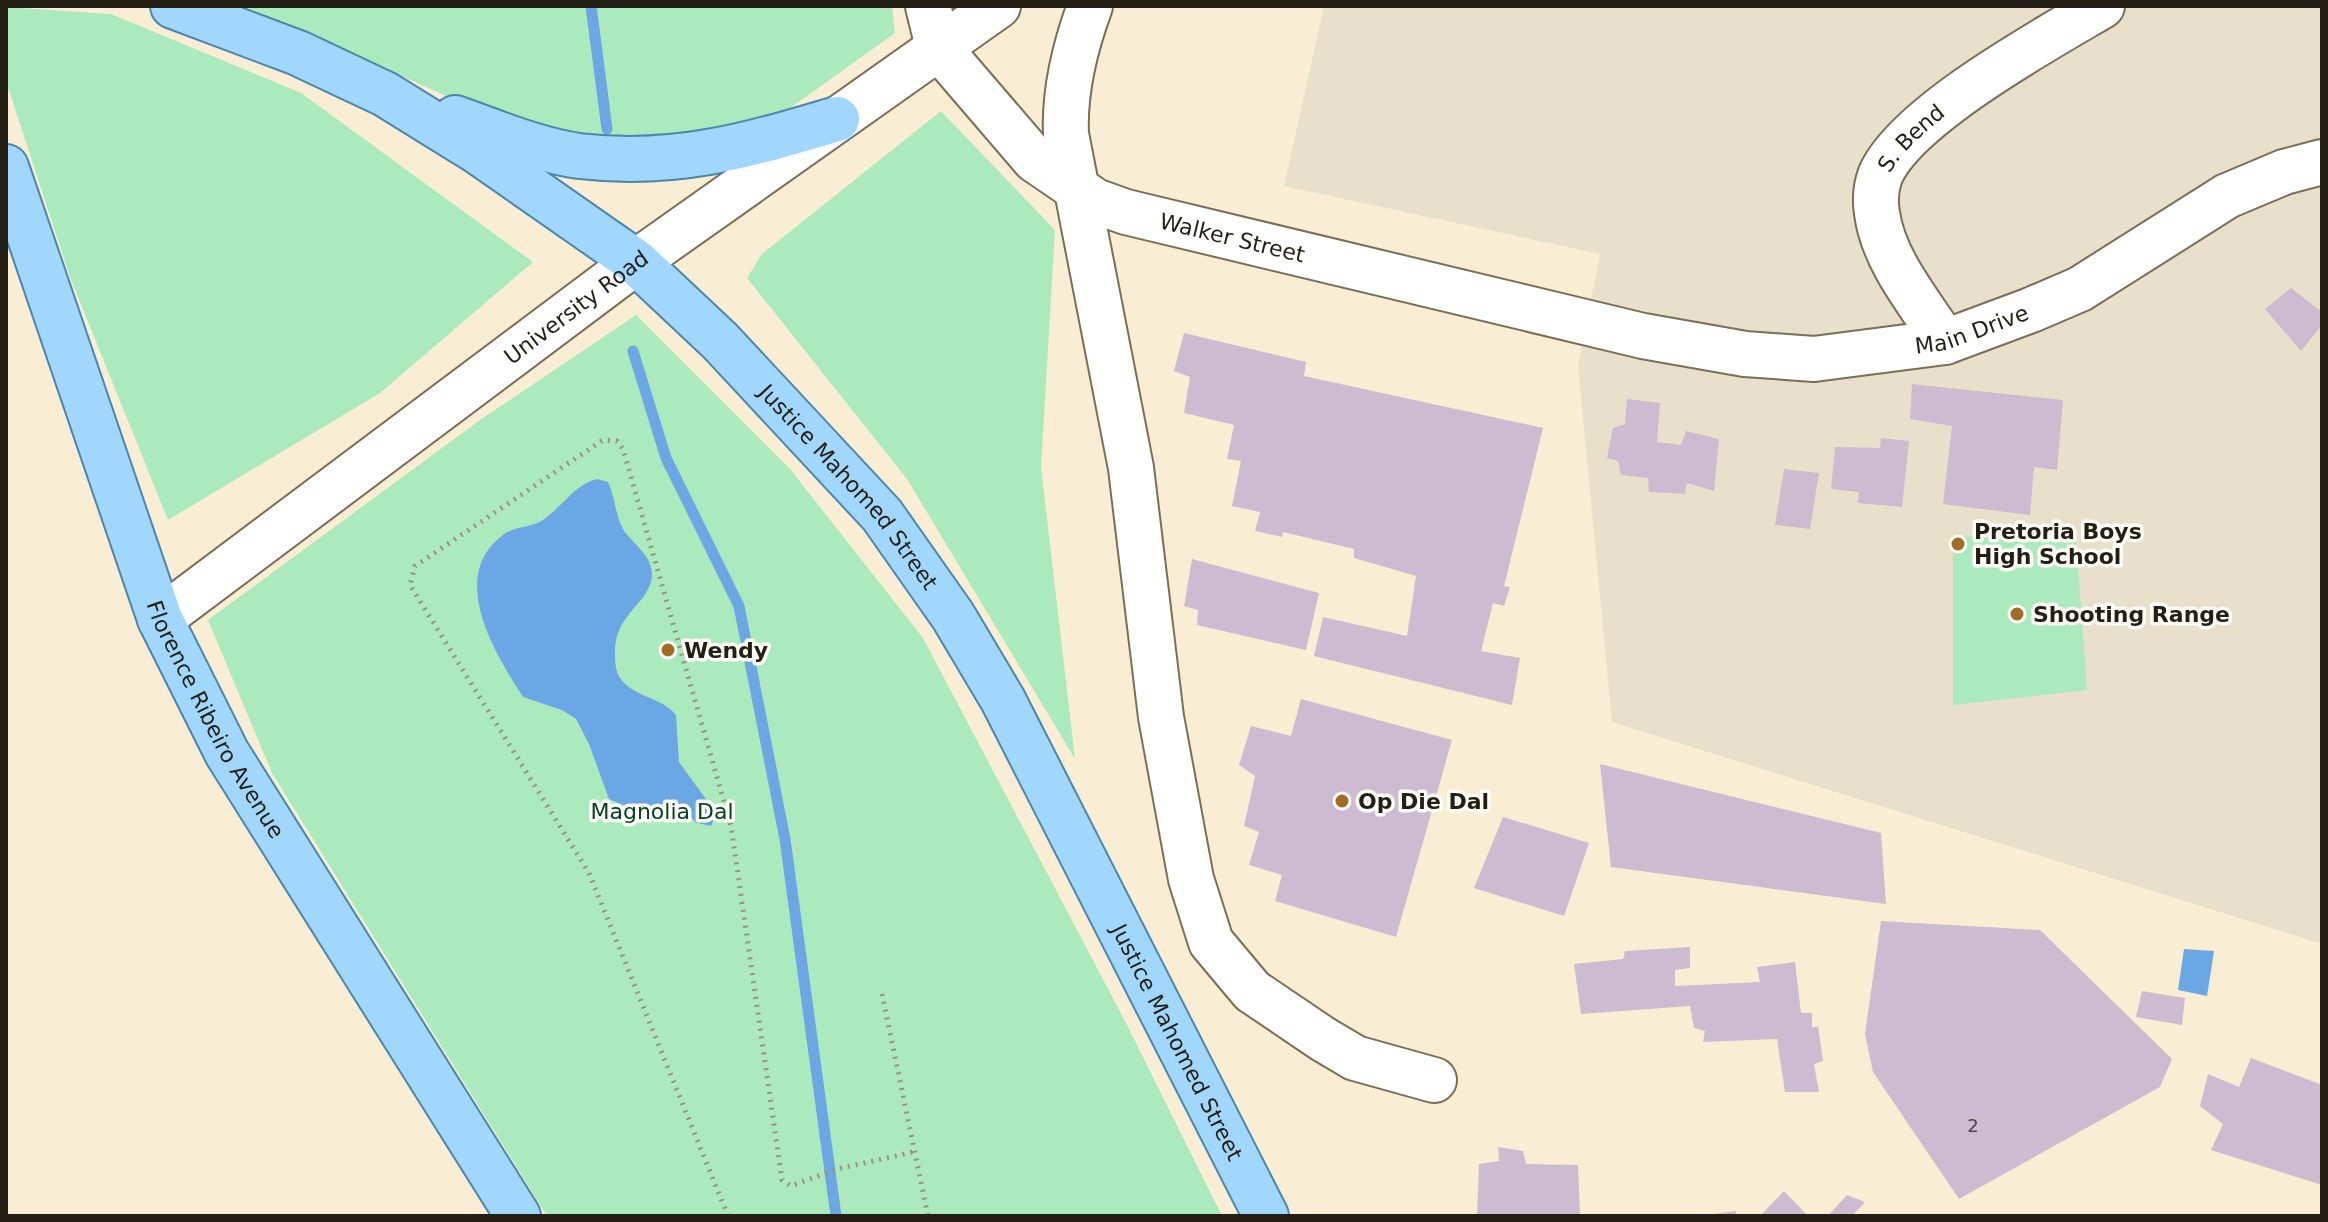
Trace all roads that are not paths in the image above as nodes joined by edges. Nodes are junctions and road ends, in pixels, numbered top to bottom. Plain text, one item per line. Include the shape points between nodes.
1 (173, 6) edge
2 (998, 6) edge
3 (1090, 6) edge
4 (2102, 6) edge
5 (933, 27) edge
6 (385, 94) junction
7 (837, 119) junction
8 (2322, 162) edge
9 (1076, 187) junction
10 (10, 197) edge
11 (636, 262) junction
12 (1585, 323) joint
13 (1945, 342) junction
14 (160, 619) junction
15 (1434, 1080) dead end
16 (518, 1216) edge
17 (1266, 1216) edge

1 - 6 main road, Justice Mahomed Street via 298,53
2 - 5 street, University Road
3 - 9 street via 1065,107
4 - 13 street, S. Bend via 1994,70 1910,137 1880,174 1877,212 1885,244
5 - 7 street, University Road
5 - 9 street, Walker Street via 1035,160
6 - 7 main road via 529,144 577,155 635,159 696,156
6 - 11 main road, Justice Mahomed Street
7 - 11 street, University Road
8 - 13 street, Main Drive via 2227,196 2080,289
9 - 12 street, Walker Street via 1095,201 1126,212
9 - 15 street via 1131,468 1161,717 1191,879 1211,942 1252,991 1323,1039 1355,1058
10 - 14 main road, Florence Ribeiro Avenue
11 - 14 street, University Road
11 - 17 main road, Justice Mahomed Street via 720,341 882,515 953,616 1003,700
12 - 13 street, Main Drive via 1745,354 1814,359
14 - 16 main road, Florence Ribeiro Avenue via 227,753

